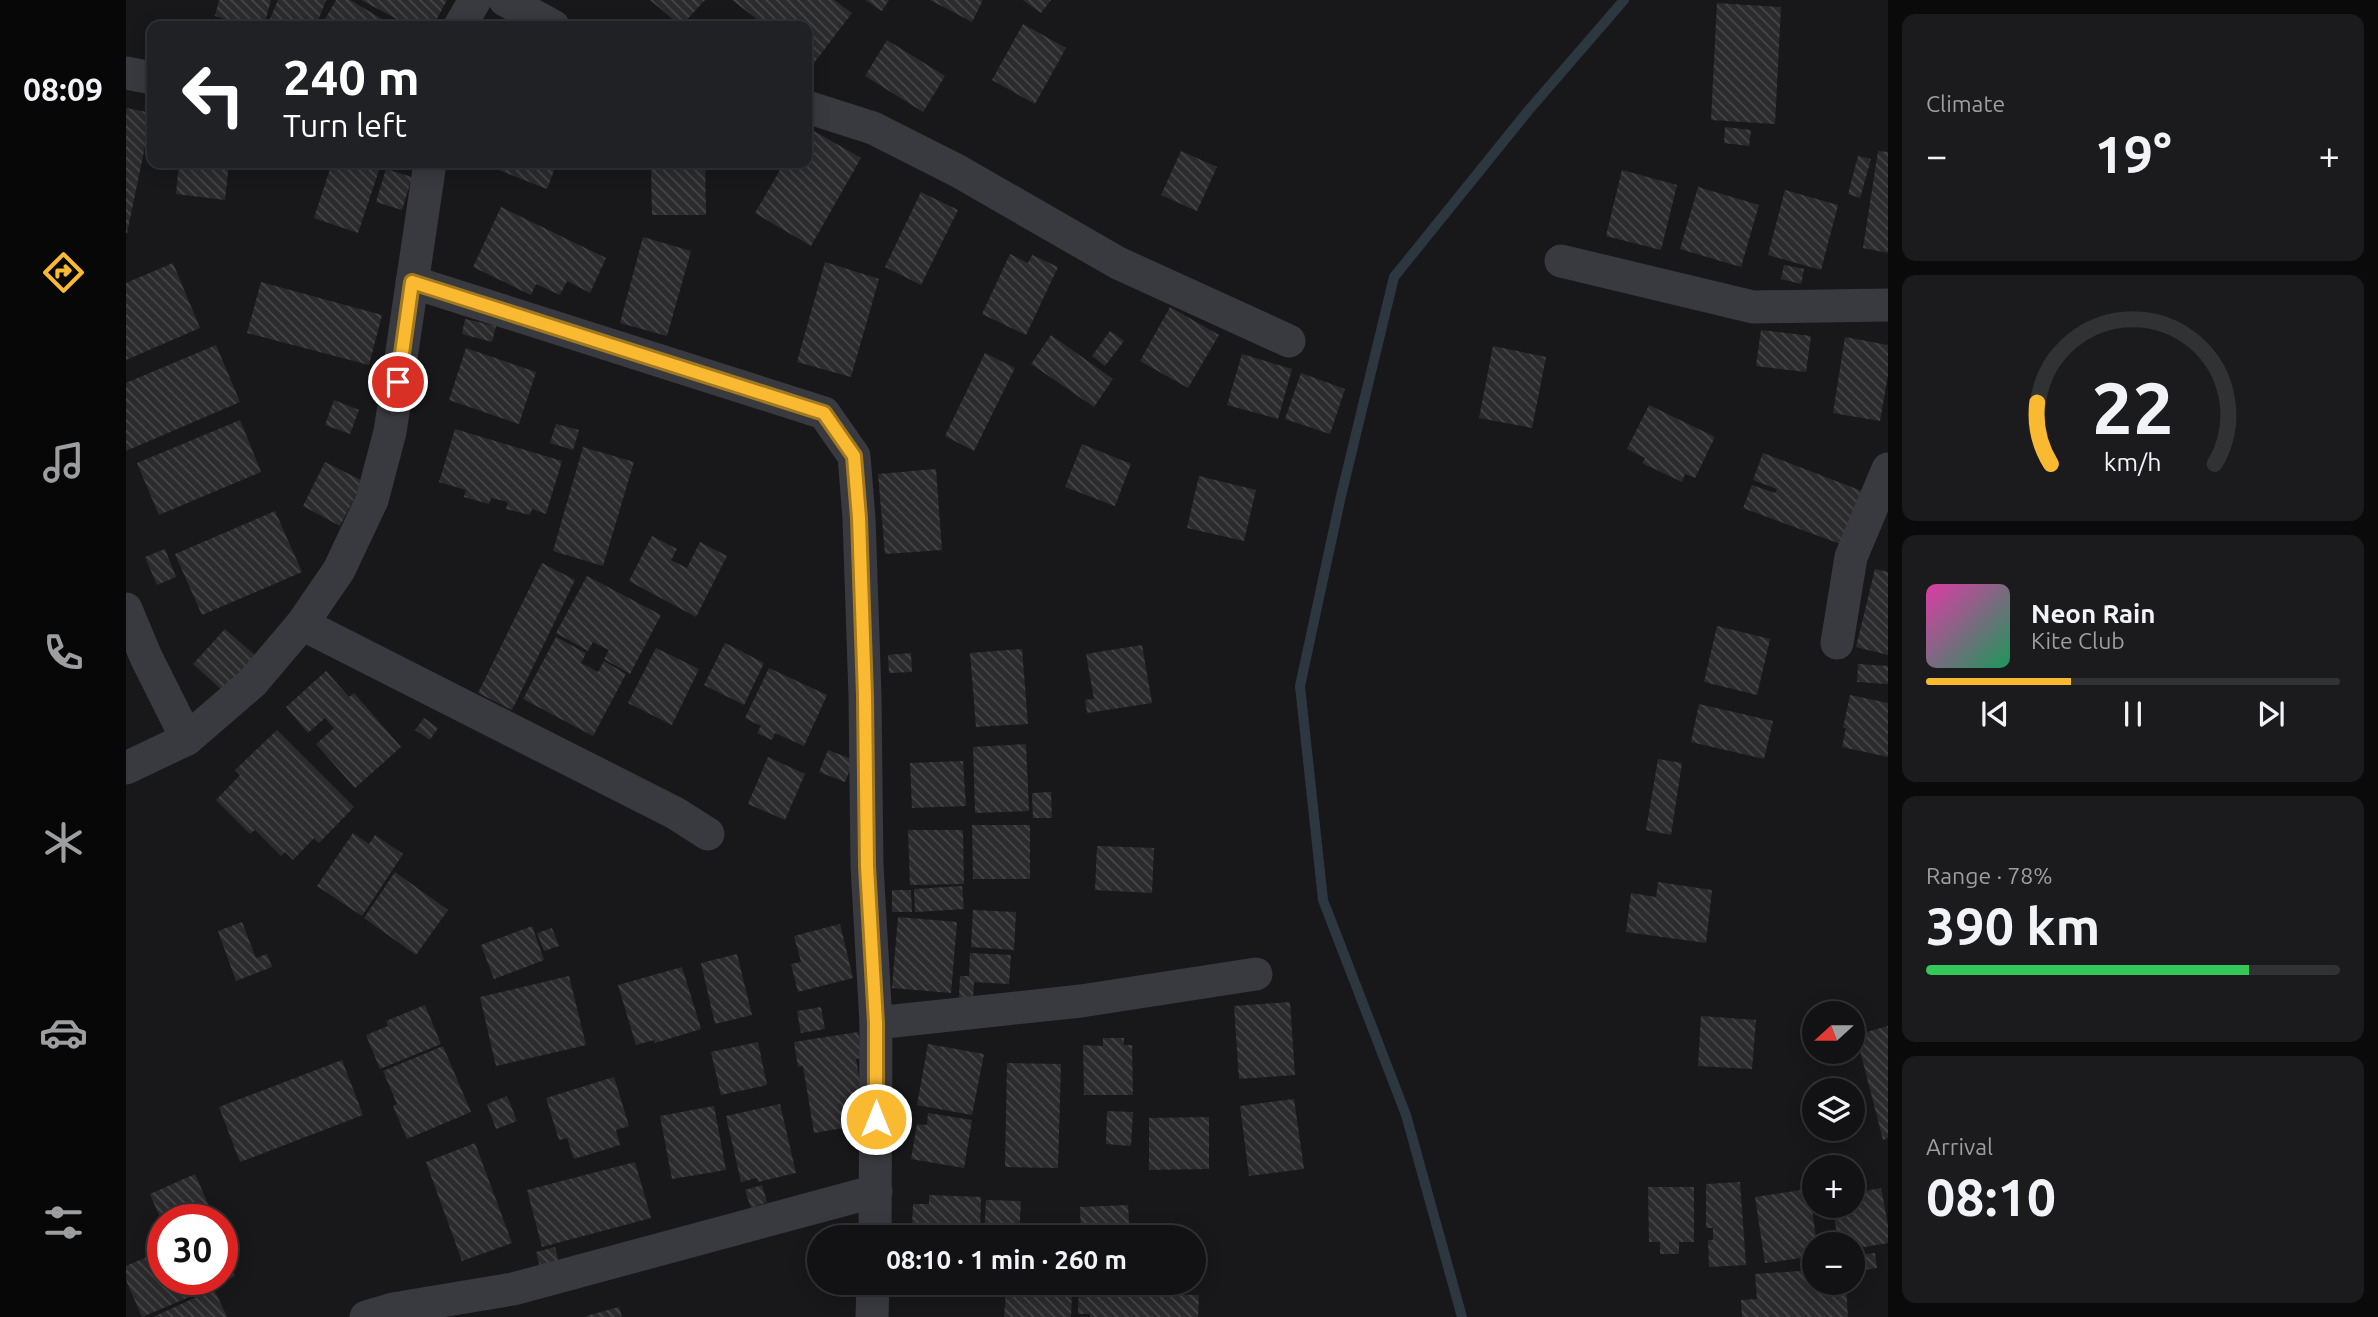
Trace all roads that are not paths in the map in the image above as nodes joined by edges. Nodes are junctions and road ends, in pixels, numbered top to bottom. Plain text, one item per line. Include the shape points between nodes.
1 (475, 0) edge
2 (505, 0) edge
3 (463, 21) edge
4 (544, 21) edge
5 (126, 74) edge
6 (147, 77) edge
7 (812, 109) edge
8 (429, 168) edge
9 (1562, 261) dead end
10 (412, 282) junction
11 (1888, 304) edge
12 (1289, 341) dead end
13 (1888, 469) edge
14 (126, 609) edge
15 (302, 624) junction
16 (1837, 643) dead end
17 (187, 738) junction
18 (126, 768) edge
19 (708, 834) dead end
20 (1256, 974) dead end
21 (876, 1023) junction
22 (876, 1191) junction
23 (875, 1225) edge
24 (873, 1295) edge
25 (366, 1317) edge
26 (872, 1317) edge

1 - 3 street
2 - 4 street
5 - 6 street
7 - 12 street via 873,128 1118,263
8 - 10 street
9 - 11 street via 1753,307
10 - 15 street via 390,432 372,500 340,570
10 - 21 street via 824,413 854,456
13 - 16 street via 1851,558
14 - 17 street
15 - 17 street via 252,683
15 - 19 street via 676,813
17 - 18 street
20 - 21 street via 1081,1001
21 - 22 street
22 - 23 street
22 - 25 street via 513,1289
24 - 26 street

